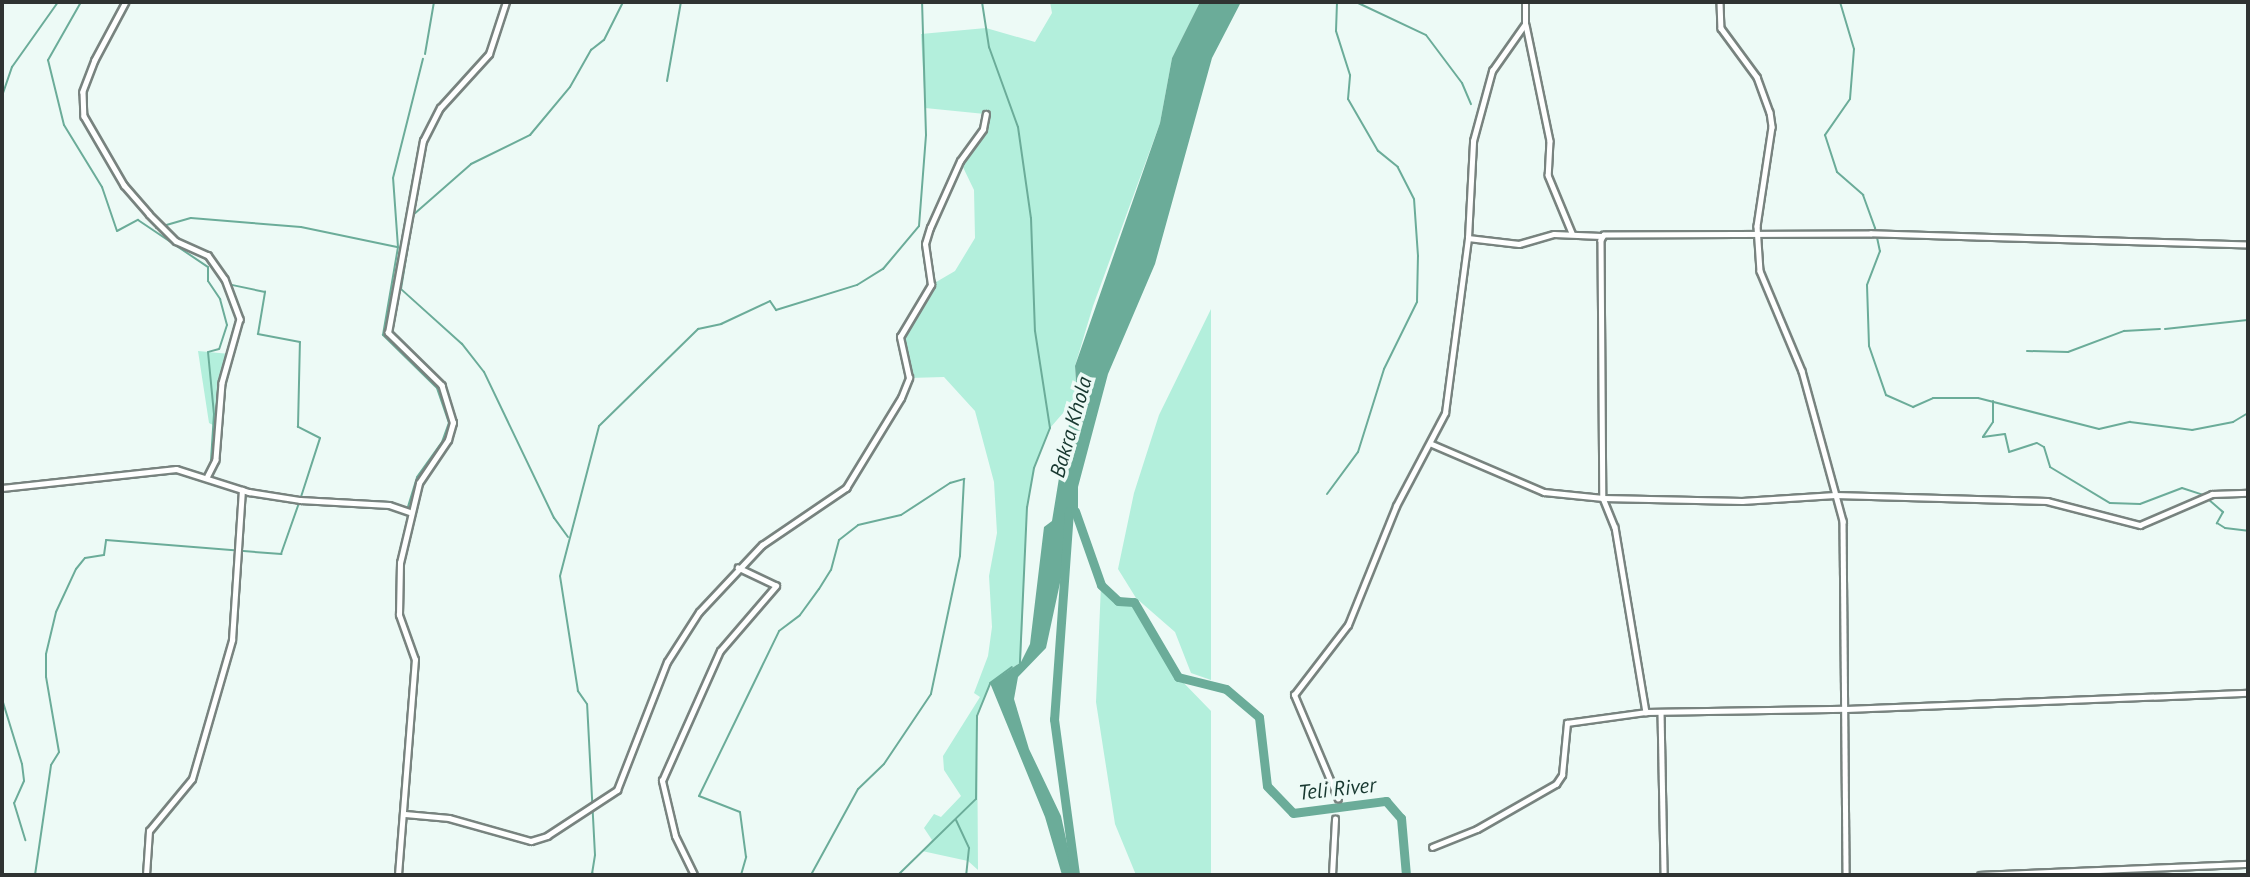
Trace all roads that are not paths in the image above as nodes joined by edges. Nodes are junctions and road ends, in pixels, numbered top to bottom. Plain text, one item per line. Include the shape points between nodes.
1 (126, 2) edge
2 (506, 2) edge
3 (1525, 2) edge
4 (1720, 2) edge
5 (1525, 24) junction
6 (986, 114) dead end
7 (1572, 233) junction
8 (1757, 235) junction
9 (1601, 236) junction
10 (1468, 238) junction
11 (2248, 245) edge
12 (1432, 444) junction
13 (208, 476) junction
14 (2, 488) edge
15 (242, 490) junction
16 (2248, 493) edge
17 (1835, 495) junction
18 (1603, 498) junction
19 (409, 512) junction
20 (738, 569) junction
21 (2248, 693) edge
22 (1846, 709) junction
23 (1646, 712) junction
24 (1661, 712) junction
25 (1338, 799) dead end
26 (405, 814) junction
27 (1335, 819) dead end
28 (1432, 846) dead end
29 (2248, 864) edge
30 (146, 875) edge
31 (398, 875) edge
32 (694, 875) edge
33 (1332, 875) edge
34 (1664, 875) edge
35 (1846, 875) edge
36 (1980, 875) edge

1 - 13 street via 94,60 83,95 84,116 124,186 176,241 208,255 225,279 240,319 222,383 216,460
2 - 19 street via 489,54 440,108 429,127 407,216 388,333 442,386 453,423 448,440 419,483
3 - 5 street
4 - 8 street via 1721,28 1757,77 1772,127
5 - 7 street via 1550,141 1548,175
5 - 10 street via 1493,71 1473,141
6 - 20 street via 983,129 960,161 925,244 931,285 900,337 909,379 901,398 846,488 788,524
7 - 9 street
7 - 10 street via 1520,244
8 - 9 street
8 - 11 street
8 - 17 street via 1760,271 1802,371
9 - 18 street
10 - 12 street via 1448,400
12 - 18 street via 1544,492
12 - 25 street via 1396,506 1348,625 1294,695
13 - 14 street via 176,469
13 - 15 street
15 - 19 street via 300,500 388,505
15 - 30 street via 232,640 192,779 149,831
16 - 17 street via 2212,494 2140,525 2062,502
17 - 18 street via 1742,501
17 - 22 street via 1843,522
18 - 23 street via 1615,527
19 - 26 street via 397,590 399,615 415,660 407,728
20 - 26 street via 699,612 667,662 610,798 531,841 449,818
20 - 32 street via 776,586 720,650 662,781 669,817
21 - 22 street
22 - 24 street
22 - 35 street
23 - 24 street
23 - 28 street via 1567,723 1562,775 1556,784 1477,829
24 - 34 street
26 - 31 street
27 - 33 street
29 - 36 street

